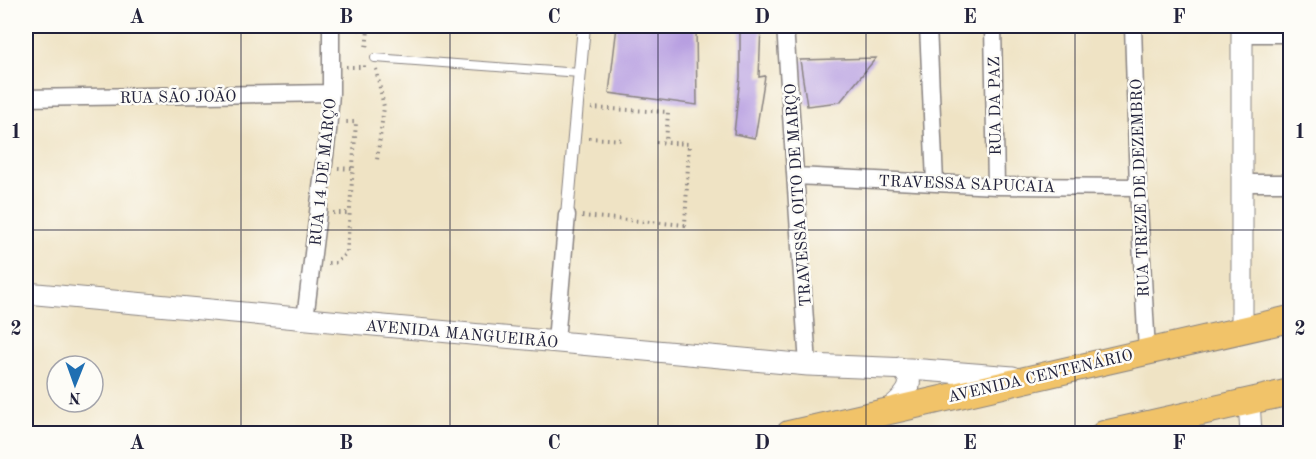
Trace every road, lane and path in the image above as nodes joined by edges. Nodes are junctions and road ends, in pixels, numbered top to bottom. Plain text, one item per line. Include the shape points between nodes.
1 (331, 26) edge
2 (584, 26) edge
3 (785, 26) edge
4 (928, 26) edge
5 (993, 26) edge
6 (1133, 26) edge
7 (1242, 30) edge
8 (1290, 34) edge
9 (375, 58) joint
10 (580, 73) junction
11 (331, 93) junction
12 (26, 98) edge
13 (577, 108) junction
14 (356, 122) dead end
15 (574, 137) junction
16 (624, 140) dead end
17 (655, 142) dead end
18 (666, 142) junction
19 (377, 160) dead end
20 (796, 176) junction
21 (935, 182) junction
22 (1242, 183) junction
23 (1290, 183) edge
24 (996, 186) junction
25 (1138, 187) junction
26 (567, 215) junction
27 (347, 252) dead end
28 (26, 293) edge
29 (305, 319) junction
30 (1290, 319) edge
31 (1242, 329) junction
32 (556, 341) junction
33 (1147, 351) junction
34 (808, 365) junction
35 (900, 368) junction
36 (1025, 378) junction
37 (1290, 392) edge
38 (1249, 401) junction
39 (888, 410) junction
40 (1144, 429) edge
41 (789, 434) edge
42 (1104, 434) edge
43 (1251, 434) edge

1 - 11 street, RUA 14 DE MARÇO
2 - 10 street
3 - 20 street, TRAVESSA OITO DE MARÇO
4 - 21 street
5 - 24 street, RUA DA PAZ
6 - 25 street, RUA TREZE DE DEZEMBRO
7 - 8 street
7 - 22 street
9 - 10 lane
9 - 19 path via 384,107
10 - 13 street
11 - 12 street, RUA SÃO JOÃO
11 - 29 street, RUA 14 DE MARÇO
13 - 15 street
13 - 18 path via 668,112
14 - 27 path
15 - 16 path
15 - 26 street
17 - 18 path
18 - 26 path via 689,144 685,225
20 - 21 street, TRAVESSA SAPUCAIA
20 - 34 street, TRAVESSA OITO DE MARÇO
21 - 24 street, TRAVESSA SAPUCAIA
22 - 23 street
22 - 31 street
24 - 25 street, TRAVESSA SAPUCAIA
25 - 33 street, RUA TREZE DE DEZEMBRO
26 - 32 street
28 - 29 street, AVENIDA MANGUEIRÃO
29 - 32 street, AVENIDA MANGUEIRÃO
30 - 31 main road, AVENIDA CENTENÁRIO
31 - 33 main road, AVENIDA CENTENÁRIO
32 - 34 street, AVENIDA MANGUEIRÃO
33 - 36 main road, AVENIDA CENTENÁRIO
34 - 35 street, AVENIDA MANGUEIRÃO
35 - 36 street, AVENIDA MANGUEIRÃO
35 - 39 street via 907,375 908,391
36 - 39 main road, AVENIDA CENTENÁRIO
37 - 38 main road
38 - 40 main road
38 - 43 street
39 - 41 main road, AVENIDA CENTENÁRIO
40 - 42 main road

